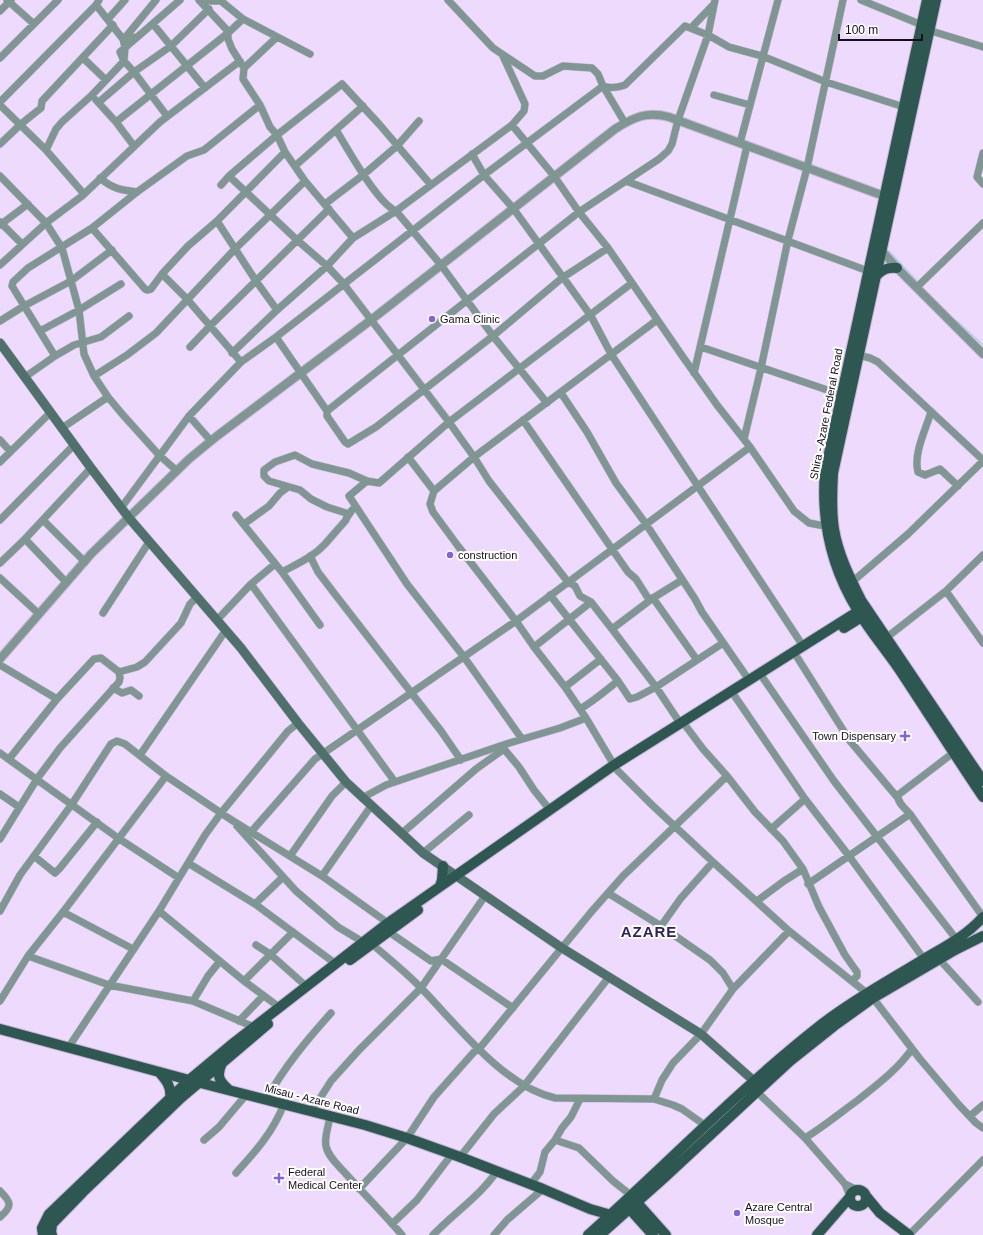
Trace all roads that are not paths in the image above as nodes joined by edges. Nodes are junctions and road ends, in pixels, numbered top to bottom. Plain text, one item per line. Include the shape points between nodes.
1 (125, 0) edge
2 (156, 0) edge
3 (180, 0) edge
4 (448, 0) edge
5 (778, 0) edge
6 (844, 0) edge
7 (862, 0) edge
8 (927, 0) edge
9 (936, 0) edge
10 (9, 1) edge
11 (56, 1) edge
12 (200, 1) edge
13 (716, 1) edge
14 (98, 3) edge
15 (209, 9) junction
16 (0, 11) edge
17 (243, 19) junction
18 (110, 22) junction
19 (34, 24) junction
20 (153, 24) junction
21 (691, 28) junction
22 (925, 28) junction
23 (228, 33) junction
24 (138, 36) junction
25 (708, 36) junction
26 (277, 37) junction
27 (123, 39) junction
28 (126, 46) junction
29 (171, 46) junction
30 (983, 47) edge
31 (310, 54) dead end
32 (503, 55) junction
33 (762, 56) junction
34 (0, 58) edge
35 (83, 58) junction
36 (124, 61) junction
37 (242, 65) junction
38 (187, 66) junction
39 (134, 72) junction
40 (106, 80) junction
41 (826, 82) junction
42 (603, 86) junction
43 (205, 88) junction
44 (150, 95) junction
45 (714, 95) dead end
46 (93, 99) junction
47 (0, 102) edge
48 (0, 105) edge
49 (260, 105) junction
50 (750, 105) junction
51 (363, 106) junction
52 (904, 107) junction
53 (167, 116) junction
54 (678, 120) junction
55 (419, 121) dead end
56 (116, 122) junction
57 (625, 123) junction
58 (21, 124) junction
59 (512, 125) junction
60 (336, 130) junction
61 (277, 135) junction
62 (0, 144) edge
63 (527, 144) junction
64 (743, 145) junction
65 (134, 146) junction
66 (397, 146) junction
67 (46, 150) junction
68 (285, 152) junction
69 (983, 153) edge
70 (472, 154) junction
71 (295, 166) junction
72 (807, 168) junction
73 (363, 175) junction
74 (484, 175) junction
75 (229, 176) junction
76 (554, 176) junction
77 (0, 177) edge
78 (100, 178) junction
79 (305, 181) junction
80 (626, 181) junction
81 (983, 184) edge
82 (221, 185) dead end
83 (431, 185) junction
84 (137, 192) junction
85 (245, 192) junction
86 (84, 194) junction
87 (884, 196) junction
88 (28, 204) junction
89 (327, 207) junction
90 (513, 208) junction
91 (396, 211) junction
92 (579, 212) junction
93 (270, 214) junction
94 (730, 220) junction
95 (217, 221) junction
96 (983, 222) edge
97 (0, 223) edge
98 (46, 223) junction
99 (92, 228) junction
100 (413, 230) junction
101 (353, 238) junction
102 (297, 240) junction
103 (788, 240) junction
104 (22, 244) junction
105 (538, 244) junction
106 (62, 248) junction
107 (608, 248) junction
108 (235, 249) junction
109 (112, 250) junction
110 (881, 250) junction
111 (441, 264) junction
112 (0, 265) edge
113 (327, 266) junction
114 (897, 268) junction
115 (162, 274) junction
116 (872, 274) junction
117 (562, 278) junction
118 (71, 281) junction
119 (256, 281) junction
120 (344, 283) junction
121 (632, 283) junction
122 (121, 284) dead end
123 (917, 287) junction
124 (187, 299) junction
125 (467, 300) junction
126 (24, 306) junction
127 (79, 310) junction
128 (277, 310) junction
129 (129, 316) dead end
130 (591, 316) junction
131 (371, 320) junction
132 (657, 320) junction
133 (0, 321) edge
134 (210, 326) junction
135 (40, 331) junction
136 (493, 336) junction
137 (276, 337) junction
138 (0, 343) edge
139 (82, 343) junction
140 (190, 347) dead end
141 (701, 347) junction
142 (232, 353) junction
143 (398, 354) junction
144 (611, 354) junction
145 (983, 354) edge
146 (858, 355) junction
147 (55, 356) junction
148 (241, 362) junction
149 (761, 368) junction
150 (520, 369) junction
151 (300, 373) junction
152 (694, 373) junction
153 (94, 376) junction
154 (25, 377) junction
155 (424, 389) junction
156 (561, 393) junction
157 (842, 395) junction
158 (108, 397) junction
159 (547, 403) junction
160 (327, 411) junction
161 (51, 412) junction
162 (932, 412) junction
163 (188, 416) junction
164 (523, 420) junction
165 (449, 422) junction
166 (62, 428) junction
167 (744, 439) junction
168 (0, 440) edge
169 (211, 441) junction
170 (74, 445) junction
171 (750, 447) junction
172 (10, 451) junction
173 (159, 455) junction
174 (408, 457) junction
175 (474, 457) junction
176 (983, 460) edge
177 (0, 462) edge
178 (91, 468) junction
179 (177, 471) junction
180 (367, 481) junction
181 (698, 485) junction
182 (288, 486) junction
183 (958, 486) junction
184 (434, 491) junction
185 (121, 508) junction
186 (356, 508) junction
187 (349, 514) junction
188 (236, 515) dead end
189 (129, 518) junction
190 (0, 520) edge
191 (43, 520) junction
192 (244, 524) junction
193 (646, 524) junction
194 (830, 527) junction
195 (25, 539) junction
196 (149, 542) junction
197 (613, 548) junction
198 (983, 555) edge
199 (310, 556) junction
200 (85, 562) junction
201 (0, 563) edge
202 (275, 564) junction
203 (282, 572) junction
204 (0, 578) edge
205 (682, 580) junction
206 (66, 582) junction
207 (568, 582) junction
208 (852, 582) junction
209 (251, 584) junction
210 (946, 592) junction
211 (550, 595) junction
212 (849, 596) junction
213 (197, 597) junction
214 (653, 598) junction
215 (591, 602) junction
216 (863, 612) junction
217 (103, 613) dead end
218 (39, 614) junction
219 (217, 620) junction
220 (570, 620) junction
221 (516, 621) junction
222 (320, 625) dead end
223 (844, 625) junction
224 (612, 628) junction
225 (226, 630) junction
226 (872, 631) junction
227 (886, 638) junction
228 (723, 643) junction
229 (983, 643) edge
230 (803, 646) junction
231 (534, 647) junction
232 (464, 657) junction
233 (797, 657) junction
234 (0, 659) edge
235 (601, 659) junction
236 (697, 660) junction
237 (0, 664) edge
238 (120, 672) junction
239 (762, 678) junction
240 (749, 680) junction
241 (618, 681) junction
242 (565, 687) junction
243 (656, 687) junction
244 (113, 688) junction
245 (412, 693) junction
246 (734, 695) junction
247 (139, 696) dead end
248 (57, 699) junction
249 (580, 709) junction
250 (586, 718) junction
251 (298, 723) junction
252 (683, 724) junction
253 (357, 730) junction
254 (522, 739) junction
255 (505, 747) junction
256 (0, 753) edge
257 (953, 753) junction
258 (323, 754) junction
259 (140, 755) junction
260 (9, 759) junction
261 (460, 760) junction
262 (616, 768) junction
263 (166, 776) junction
264 (727, 776) junction
265 (36, 779) junction
266 (346, 782) junction
267 (395, 782) junction
268 (981, 783) edge
269 (0, 794) edge
270 (897, 797) junction
271 (983, 797) edge
272 (362, 798) junction
273 (805, 799) junction
274 (72, 804) junction
275 (371, 806) junction
276 (19, 807) junction
277 (550, 810) junction
278 (221, 813) junction
279 (910, 814) junction
280 (469, 815) dead end
281 (230, 819) junction
282 (97, 822) junction
283 (674, 825) junction
284 (771, 829) junction
285 (251, 832) junction
286 (401, 834) junction
287 (878, 836) junction
288 (118, 838) junction
289 (0, 839) edge
290 (423, 853) junction
291 (34, 856) junction
292 (290, 856) junction
293 (849, 856) junction
294 (712, 862) junction
295 (188, 863) junction
296 (442, 866) junction
297 (803, 869) junction
298 (322, 876) junction
299 (283, 877) junction
300 (458, 877) junction
301 (179, 878) junction
302 (808, 884) junction
303 (440, 886) junction
304 (608, 893) junction
305 (485, 896) junction
306 (757, 901) junction
307 (255, 904) junction
308 (0, 911) edge
309 (159, 911) junction
310 (63, 912) junction
311 (983, 917) edge
312 (661, 926) junction
313 (389, 927) junction
314 (789, 931) junction
315 (292, 932) junction
316 (983, 936) edge
317 (957, 940) junction
318 (367, 943) junction
319 (256, 945) dead end
320 (562, 948) junction
321 (133, 949) junction
322 (270, 954) junction
323 (28, 956) junction
324 (441, 959) junction
325 (924, 959) junction
326 (939, 959) junction
327 (220, 961) junction
328 (336, 964) junction
329 (609, 977) junction
330 (244, 981) junction
331 (852, 981) junction
332 (109, 985) junction
333 (306, 986) junction
334 (421, 988) junction
335 (733, 989) junction
336 (263, 996) junction
337 (870, 996) junction
338 (0, 1001) edge
339 (193, 1001) junction
340 (978, 1002) dead end
341 (279, 1007) junction
342 (513, 1008) junction
343 (332, 1013) dead end
344 (239, 1020) junction
345 (254, 1027) junction
346 (0, 1029) edge
347 (701, 1034) junction
348 (68, 1048) junction
349 (912, 1048) junction
350 (479, 1049) junction
351 (222, 1063) junction
352 (160, 1072) junction
353 (194, 1081) junction
354 (524, 1086) junction
355 (754, 1086) junction
356 (229, 1090) junction
357 (246, 1095) junction
358 (170, 1098) junction
359 (580, 1099) junction
360 (654, 1099) junction
361 (266, 1100) junction
362 (284, 1104) junction
363 (983, 1105) edge
364 (312, 1111) junction
365 (330, 1116) junction
366 (970, 1116) junction
367 (706, 1126) junction
368 (983, 1128) edge
369 (407, 1138) junction
370 (805, 1138) junction
371 (204, 1140) dead end
372 (555, 1140) junction
373 (456, 1155) junction
374 (983, 1160) edge
375 (497, 1171) junction
376 (236, 1173) dead end
377 (531, 1184) junction
378 (542, 1188) junction
379 (359, 1189) junction
380 (0, 1191) edge
381 (852, 1194) junction
382 (630, 1202) junction
383 (862, 1202) junction
384 (590, 1209) junction
385 (836, 1213) junction
386 (0, 1216) edge
387 (615, 1217) junction
388 (639, 1220) junction
389 (392, 1224) junction
390 (598, 1231) edge
391 (47, 1233) edge
392 (903, 1233) edge
393 (402, 1235) edge
394 (433, 1235) edge
395 (494, 1235) edge
396 (588, 1235) edge
397 (653, 1235) edge
398 (666, 1235) edge
399 (817, 1235) edge

1 - 18 street
2 - 27 street
3 - 20 street
4 - 32 street via 488,43
5 - 33 street
6 - 41 street
7 - 22 street
8 - 22 main road, Shira - Azare Federal Road
9 - 22 main road, Shira - Azare Federal Road
10 - 16 street
10 - 19 street
11 - 19 street
12 - 15 street
12 - 17 street via 221,1
13 - 21 street
13 - 25 street
14 - 18 street
14 - 47 street
15 - 23 street
15 - 29 street
17 - 23 street
17 - 26 street
18 - 27 street
18 - 35 street
19 - 34 street
20 - 24 street
20 - 29 street
21 - 25 street
21 - 42 street via 685,26 625,85 618,88
22 - 30 street
22 - 52 main road, Shira - Azare Federal Road
22 - 110 main road, Shira - Azare Federal Road
23 - 37 street via 228,39
23 - 38 street
24 - 27 street
24 - 28 street
25 - 33 street via 729,47
25 - 54 street
26 - 31 street
26 - 37 street
27 - 28 street
28 - 36 street via 120,52
29 - 38 street
29 - 39 street
32 - 42 street via 535,76 543,76 563,66 592,68
32 - 59 street via 525,104 524,110
33 - 41 street
33 - 50 street
35 - 40 street
35 - 58 street via 42,101 41,108
36 - 39 street
36 - 40 street
37 - 43 street
37 - 49 street via 243,79
38 - 43 street
38 - 44 street
39 - 44 street
39 - 46 street
40 - 46 street
41 - 52 street
41 - 72 street
42 - 57 street
42 - 63 street
43 - 53 street
44 - 53 street
44 - 56 street
45 - 50 street
46 - 56 street
46 - 67 street via 62,122
48 - 58 street
49 - 61 street via 270,127
49 - 84 street via 204,150 187,156
50 - 64 street
51 - 60 street
51 - 61 street via 344,81
51 - 66 street
52 - 87 main road, Shira - Azare Federal Road
53 - 65 street
54 - 57 street via 660,114 649,114
54 - 64 street
54 - 80 street via 668,151
55 - 66 street
56 - 65 street
57 - 76 street
58 - 62 street
58 - 67 street
59 - 63 street
59 - 70 street
60 - 71 street
60 - 73 street
61 - 68 street
61 - 75 street
63 - 74 street
63 - 76 street
64 - 72 street
64 - 94 street
65 - 78 street
66 - 73 street
66 - 83 street
67 - 86 street
68 - 71 street
68 - 85 street
69 - 81 street via 976,177
70 - 74 street
70 - 83 street
71 - 79 street
72 - 87 street
72 - 103 street
73 - 89 street
73 - 91 street via 391,209
74 - 90 street
74 - 100 street
75 - 82 street
75 - 85 street
76 - 90 street
76 - 92 street
77 - 88 street
78 - 84 street via 118,190
78 - 86 street
79 - 89 street
79 - 93 street
80 - 92 street
80 - 94 street
83 - 91 street
84 - 99 street
85 - 93 street
85 - 95 street
86 - 98 street
87 - 116 main road, Shira - Azare Federal Road
88 - 97 street
88 - 98 street
89 - 101 street
89 - 102 street
90 - 105 street
90 - 111 street
91 - 100 street
91 - 101 street
92 - 105 street
92 - 107 street
93 - 102 street
93 - 108 street
94 - 103 street
94 - 141 street
95 - 108 street
95 - 115 street via 188,246
96 - 123 street
97 - 104 street
98 - 104 street
98 - 106 street
99 - 106 street
99 - 109 street
100 - 111 street
100 - 120 street
101 - 113 street
102 - 113 street
102 - 119 street
103 - 116 street
103 - 149 street
104 - 112 street
105 - 117 street
105 - 125 street
106 - 118 street
106 - 126 street via 28,268 13,282 12,286
107 - 117 street
107 - 121 street
108 - 119 street
108 - 124 street
109 - 115 street via 144,289 151,289
109 - 118 street
110 - 114 street
110 - 116 main road, Shira - Azare Federal Road
111 - 125 street
111 - 131 street
113 - 120 street
113 - 128 street
114 - 116 main road via 884,269
114 - 123 street
115 - 124 street
116 - 146 main road, Shira - Azare Federal Road
116 - 157 main road, Shira - Azare Federal Road
117 - 130 street
117 - 136 street
118 - 126 street
118 - 127 street
119 - 128 street
119 - 134 street
120 - 131 street
120 - 137 street
121 - 130 street
121 - 132 street
122 - 127 street
123 - 145 street
124 - 134 street
124 - 153 street via 156,333
125 - 136 street
125 - 143 street
126 - 133 street
126 - 135 street
127 - 135 street
127 - 139 street
128 - 142 street
129 - 139 street via 101,336
130 - 144 street
130 - 150 street
131 - 143 street
131 - 151 street
132 - 144 street
132 - 152 street
134 - 140 street
134 - 142 street
135 - 147 street
136 - 150 street
136 - 155 street
137 - 148 street
137 - 151 street
138 - 154 main road
139 - 147 street
139 - 153 street
141 - 149 street
141 - 152 street
142 - 148 street
143 - 155 street
143 - 160 street
144 - 156 street
144 - 181 street
146 - 162 street via 878,362
146 - 194 main road, Shira - Azare Federal Road via 833,473
147 - 154 street
148 - 163 street
149 - 157 street
149 - 167 street
150 - 159 street
150 - 165 street
151 - 160 street
151 - 169 street
152 - 167 street
153 - 158 street
154 - 161 main road
155 - 160 street via 376,427 348,444 327,416
155 - 165 street
156 - 159 street
156 - 193 street via 616,483
157 - 194 main road, Shira - Azare Federal Road via 825,472 824,487
158 - 166 street
158 - 173 street
159 - 164 street
161 - 166 main road
161 - 172 street
162 - 176 street
162 - 183 street via 917,456 918,472 926,475 940,469
163 - 169 street
163 - 173 street
164 - 175 street
164 - 197 street
165 - 174 street
165 - 175 street
166 - 170 main road
167 - 171 street
168 - 172 street
169 - 179 street
170 - 178 main road
170 - 190 street
171 - 181 street
171 - 194 street via 799,516 809,523
172 - 177 street
173 - 179 street
173 - 185 street
174 - 180 street via 379,483
174 - 184 street
175 - 184 street
175 - 207 street via 489,482
176 - 183 street
178 - 185 main road
178 - 191 street
179 - 189 street
180 - 182 street via 349,473 312,464 295,455 264,470 264,476 269,481
180 - 186 street via 349,496
181 - 193 street
181 - 230 street
182 - 187 street via 300,490 327,507
182 - 192 street via 269,506
183 - 208 street via 908,534
184 - 221 street via 430,504 433,512
185 - 189 main road
186 - 187 street
186 - 232 street via 407,584
187 - 199 street via 325,544
188 - 192 street
189 - 196 main road
189 - 200 street
191 - 195 street
191 - 200 street
192 - 202 street
193 - 197 street
193 - 205 street
194 - 208 main road, Shira - Azare Federal Road
194 - 212 main road, Shira - Azare Federal Road via 838,571
195 - 201 street
195 - 206 street
196 - 213 main road
196 - 217 street
197 - 207 street
197 - 214 street via 648,598
198 - 210 street
199 - 203 street
199 - 245 street via 318,572
200 - 206 street
202 - 203 street
202 - 209 street
203 - 222 street
204 - 218 street
205 - 214 street
205 - 228 street
206 - 218 street
207 - 211 street
207 - 215 street via 575,586 580,596
208 - 216 main road, Shira - Azare Federal Road
209 - 219 street
209 - 253 street
210 - 227 street
210 - 229 street
211 - 220 street
211 - 221 street
212 - 216 main road, Shira - Azare Federal Road
212 - 223 main road
213 - 219 main road
213 - 238 street via 190,604 181,623 145,662
214 - 224 street
214 - 236 street
215 - 220 street
215 - 224 street
216 - 223 main road
216 - 226 main road, Shira - Azare Federal Road
216 - 227 main road, Shira - Azare Federal Road
218 - 234 street
219 - 225 main road
220 - 231 street
220 - 235 street
221 - 231 street
221 - 232 street
223 - 226 main road via 861,625
223 - 230 main road
223 - 233 main road
224 - 243 street
225 - 251 main road
225 - 259 street
226 - 257 main road, Shira - Azare Federal Road via 903,674
227 - 268 main road, Shira - Azare Federal Road
228 - 236 street
228 - 240 street
230 - 240 main road
231 - 242 street
232 - 245 street
232 - 254 street
233 - 239 main road
233 - 270 street via 850,741
235 - 241 street
235 - 242 street
236 - 243 street
237 - 248 street
238 - 244 street via 119,682
238 - 248 street via 101,658 94,659
239 - 246 main road
239 - 287 street via 834,780
240 - 252 main road
241 - 243 street via 630,699
241 - 249 street
242 - 249 street
243 - 252 street
244 - 247 street via 122,693 131,690
244 - 265 street
245 - 253 street
245 - 261 street
246 - 252 main road
246 - 273 street
248 - 260 street
249 - 250 street
250 - 254 street
250 - 262 street
251 - 258 main road
251 - 278 street via 288,731
252 - 262 main road
252 - 264 street
253 - 258 street
253 - 267 street
254 - 255 street
255 - 261 street
255 - 277 street
255 - 286 street
256 - 260 street
257 - 268 main road, Shira - Azare Federal Road
257 - 270 street
258 - 266 main road
258 - 285 street via 315,759
259 - 263 street
259 - 274 street via 125,744 117,741 111,744
260 - 265 street
261 - 267 street
262 - 277 main road
262 - 283 street
262 - 300 main road
263 - 278 street
263 - 288 street
264 - 283 street
264 - 284 street
265 - 274 street
265 - 276 street
266 - 272 main road
266 - 292 street via 332,796
267 - 272 street
268 - 271 main road, Shira - Azare Federal Road
269 - 276 street
270 - 279 street
272 - 275 main road
273 - 284 street
273 - 293 street
274 - 282 street
274 - 291 street
275 - 286 main road
275 - 298 street
276 - 289 street
277 - 300 main road
278 - 281 street
278 - 295 street
279 - 287 street
279 - 311 street
280 - 290 street
281 - 285 street
281 - 299 street
282 - 288 street
282 - 291 street via 55,873
283 - 294 street
283 - 304 street
284 - 297 street
285 - 292 street
286 - 290 main road
287 - 293 street
287 - 317 street
288 - 301 street
288 - 310 street
290 - 296 main road
291 - 308 street via 20,874
292 - 298 street
293 - 302 street
293 - 325 street
294 - 306 street
294 - 312 street
295 - 301 street
295 - 307 street
296 - 300 main road
296 - 303 main road
297 - 302 street
297 - 306 street
298 - 313 street
299 - 307 street
299 - 318 street via 338,927
300 - 303 main road
300 - 305 main road
300 - 313 main road
301 - 309 street
302 - 331 street via 818,907 857,972
303 - 313 main road
304 - 312 street
304 - 320 street
305 - 320 main road
305 - 324 street
306 - 314 street
307 - 315 street
309 - 321 street
309 - 327 street
310 - 321 street
310 - 323 street
311 - 317 main road
312 - 335 street via 710,960 723,973
313 - 318 main road
313 - 324 street via 431,961
314 - 331 street
314 - 335 street
315 - 322 street
315 - 328 street
316 - 326 main road
317 - 325 main road
318 - 328 main road
318 - 334 street
318 - 351 main road
319 - 322 street
320 - 329 main road
320 - 342 street
321 - 332 street
322 - 330 street
322 - 333 street
323 - 332 street
323 - 338 street
324 - 334 street
324 - 342 street
325 - 337 main road
326 - 337 main road
326 - 340 street
327 - 330 street
327 - 339 street
328 - 333 main road
329 - 347 main road
329 - 354 street
330 - 336 street
331 - 337 street
332 - 339 street
332 - 348 street
333 - 341 main road
334 - 350 street
334 - 364 street via 331,1081
335 - 347 street
336 - 341 street
336 - 344 street
337 - 349 street
337 - 355 main road via 824,1023
339 - 344 street
341 - 345 main road
342 - 350 street
343 - 361 street via 294,1056
344 - 345 street
345 - 353 main road
346 - 348 main road, Misau - Azare Road
347 - 355 main road
347 - 360 street via 673,1063
348 - 352 main road, Misau - Azare Road
349 - 366 street
349 - 370 street via 904,1060 881,1082
350 - 354 street
350 - 369 street via 434,1097
351 - 353 main road
351 - 356 main road via 219,1078
352 - 353 main road, Misau - Azare Road
352 - 358 main road via 168,1084
353 - 356 main road, Misau - Azare Road
353 - 358 main road
353 - 391 main road via 52,1224
354 - 359 street via 543,1096
354 - 373 street
355 - 367 main road
355 - 370 street
355 - 382 main road
356 - 357 main road, Misau - Azare Road
357 - 361 main road, Misau - Azare Road
357 - 371 street via 219,1127
358 - 391 main road via 49,1214
359 - 360 street
359 - 372 street
360 - 367 street via 682,1109
361 - 362 main road, Misau - Azare Road
362 - 364 main road, Misau - Azare Road
362 - 376 street via 278,1120 268,1135
363 - 366 street
364 - 365 main road, Misau - Azare Road
365 - 369 main road, Misau - Azare Road
365 - 379 street via 326,1146 334,1160
366 - 368 street
367 - 382 main road
369 - 373 main road, Misau - Azare Road
369 - 379 street
370 - 381 street
372 - 377 street via 545,1152 540,1172
372 - 382 street via 579,1148 613,1181
373 - 375 main road, Misau - Azare Road
373 - 389 street via 417,1200
374 - 392 street
375 - 377 main road, Misau - Azare Road
375 - 394 street via 477,1196
377 - 378 main road, Misau - Azare Road
378 - 384 main road, Misau - Azare Road
378 - 395 street
379 - 389 street
380 - 386 street via 8,1200 9,1206
381 - 383 main road via 851,1203
381 - 383 main road via 860,1190 864,1193
381 - 385 main road
382 - 387 main road
382 - 388 main road
382 - 398 main road
383 - 385 main road
383 - 392 main road via 880,1213
384 - 387 main road, Misau - Azare Road
384 - 390 main road
385 - 399 main road
387 - 388 main road, Misau - Azare Road
387 - 390 main road
388 - 397 main road
389 - 393 street
390 - 396 main road

